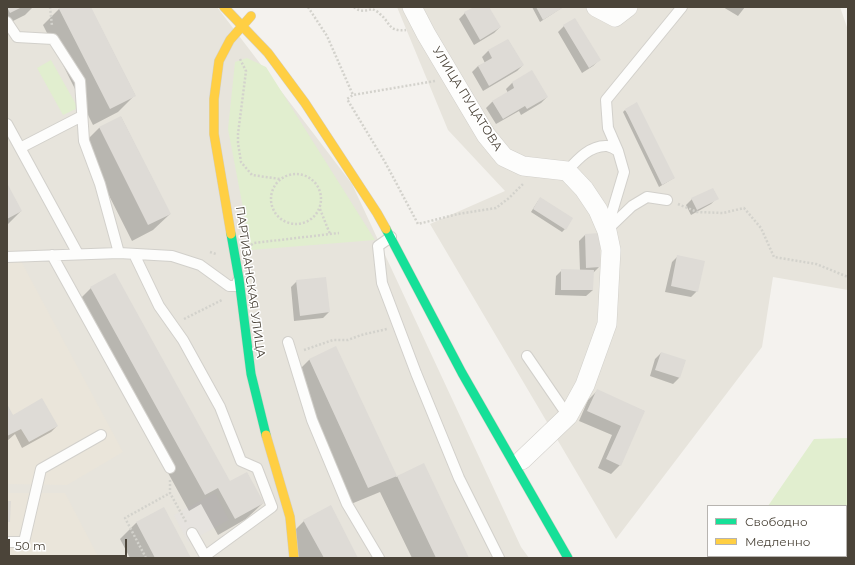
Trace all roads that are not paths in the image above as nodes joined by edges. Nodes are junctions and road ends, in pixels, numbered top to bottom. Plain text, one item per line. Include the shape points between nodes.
1 (224, 7) edge
2 (596, 7) edge
3 (628, 7) edge
4 (682, 7) edge
5 (252, 16) dead end
6 (414, 17) edge
7 (7, 22) edge
8 (242, 25) junction
9 (82, 116) junction
10 (7, 124) edge
11 (20, 148) junction
12 (618, 151) junction
13 (567, 171) junction
14 (667, 200) road end
15 (607, 231) junction
16 (391, 237) junction
17 (120, 253) junction
18 (78, 254) junction
19 (134, 254) junction
20 (52, 255) junction
21 (7, 257) edge
22 (239, 279) junction
23 (288, 342) dead end
24 (527, 356) dead end
25 (568, 416) junction
26 (102, 435) dead end
27 (521, 456) joint
28 (170, 468) road end
29 (192, 533) road end
30 (7, 542) edge
31 (205, 557) edge
32 (294, 558) edge
33 (379, 558) edge
34 (499, 558) edge
35 (568, 558) edge
36 (578, 558) edge

1 - 8 main road
2 - 3 street via 615,17
4 - 12 lane via 606,100 608,128
5 - 8 main road, ПАРТИЗАНСКАЯ УЛИЦА
6 - 13 street, УЛИЦА ПУЦАТОВА via 486,135 504,157 523,166
7 - 9 lane via 17,37 53,39 80,81
8 - 16 main road via 268,53 305,103
8 - 22 main road, ПАРТИЗАНСКАЯ УЛИЦА via 230,40 219,61 214,99 214,134
9 - 11 lane
9 - 17 lane via 84,141 100,184
10 - 11 lane
11 - 18 lane
12 - 13 lane via 608,146 595,147
12 - 15 lane via 624,172
13 - 15 street via 584,189 598,210
14 - 15 lane via 648,198 632,206
15 - 25 street via 612,250 607,324 585,385
16 - 34 lane via 378,246 382,282 458,478
16 - 35 main road via 462,373
17 - 18 lane
17 - 19 lane
18 - 20 lane
19 - 22 lane via 172,256 200,265 229,286 236,286
19 - 31 lane via 159,306 182,340 220,407 241,461 257,468 272,507
20 - 21 lane
20 - 28 lane
22 - 32 main road, ПАРТИЗАНСКАЯ УЛИЦА via 251,374 290,517
23 - 33 lane via 312,420 347,504
24 - 25 lane
25 - 27 street
26 - 30 lane via 41,469 24,542
27 - 36 main road
29 - 31 lane

